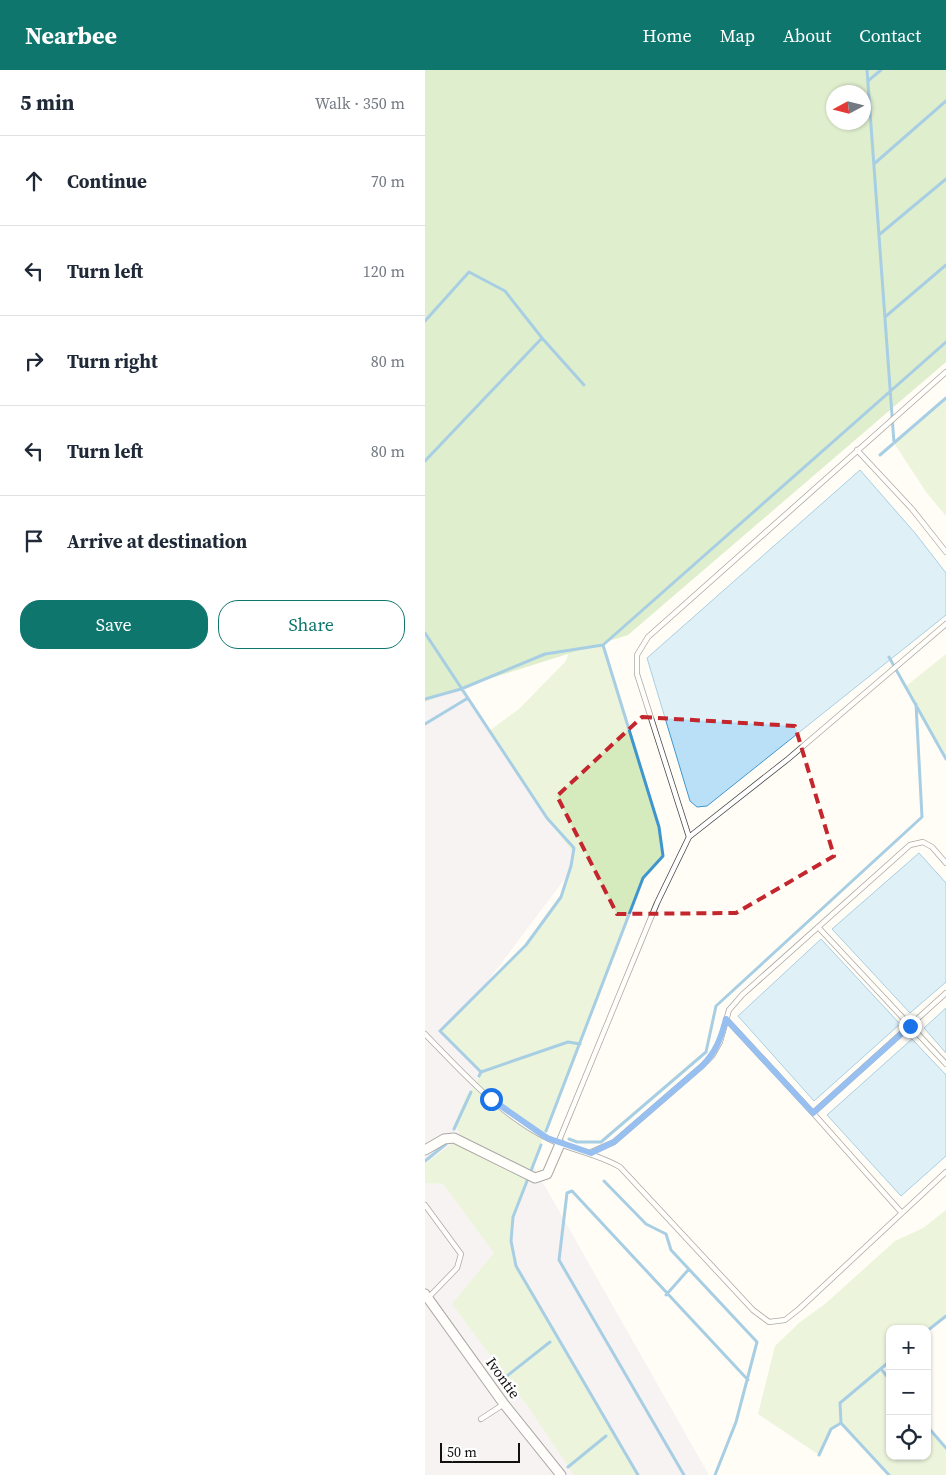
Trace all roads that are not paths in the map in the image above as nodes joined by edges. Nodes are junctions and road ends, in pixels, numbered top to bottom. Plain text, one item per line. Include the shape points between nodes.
1 (946, 372) edge
2 (857, 450) junction
3 (946, 552) edge
4 (946, 624) edge
5 (689, 837) junction
6 (946, 863) edge
7 (818, 927) junction
8 (946, 993) edge
9 (726, 1019) junction
10 (910, 1026) junction
11 (425, 1034) edge
12 (946, 1064) edge
13 (813, 1113) junction
14 (559, 1143) junction
15 (425, 1150) edge
16 (591, 1153) junction
17 (946, 1172) edge
18 (425, 1205) edge
19 (901, 1212) junction
20 (426, 1296) edge
21 (504, 1404) junction
22 (481, 1419) dead end
23 (561, 1475) edge

1 - 2 lane
2 - 3 lane via 912,509
2 - 5 lane via 649,637 637,654 637,674
4 - 5 lane
5 - 14 lane via 657,903
6 - 7 lane via 932,847 917,841
7 - 9 lane via 742,995
7 - 10 lane
8 - 10 lane
9 - 13 lane
9 - 16 lane via 720,1042 702,1066 614,1142
10 - 12 lane
10 - 13 lane
11 - 14 lane via 491,1099 535,1131
13 - 19 lane
14 - 15 street via 547,1174 535,1178 454,1138 444,1139
14 - 16 lane
16 - 19 lane via 603,1156 637,1182 753,1310 769,1322 785,1320 799,1309
17 - 19 lane
18 - 20 lane via 461,1254 457,1268
20 - 21 street, Ivontie
21 - 22 lane
21 - 23 street, Ivontie

